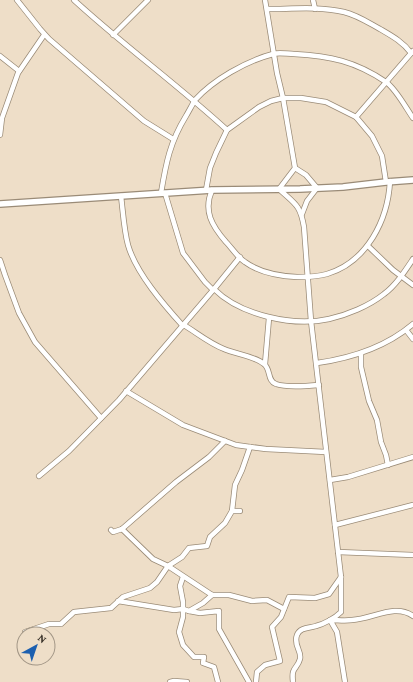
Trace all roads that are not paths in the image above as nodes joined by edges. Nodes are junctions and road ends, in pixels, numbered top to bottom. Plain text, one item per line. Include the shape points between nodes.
1 (17, 0) edge
2 (74, 0) edge
3 (148, 0) edge
4 (265, 0) edge
5 (313, 0) edge
6 (267, 9) junction
7 (315, 9) junction
8 (44, 35) junction
9 (113, 35) junction
10 (412, 52) edge
11 (274, 53) junction
12 (0, 56) edge
13 (19, 71) junction
14 (387, 82) junction
15 (283, 98) junction
16 (195, 101) junction
17 (356, 117) junction
18 (413, 118) edge
19 (227, 130) junction
20 (0, 135) edge
21 (173, 139) junction
22 (295, 168) junction
23 (413, 180) edge
24 (388, 181) junction
25 (317, 188) junction
26 (279, 189) junction
27 (209, 190) junction
28 (163, 193) junction
29 (121, 196) junction
30 (0, 204) edge
31 (302, 214) junction
32 (368, 246) junction
33 (240, 257) junction
34 (413, 259) edge
35 (0, 260) edge
36 (401, 276) junction
37 (308, 277) junction
38 (413, 285) edge
39 (214, 290) junction
40 (269, 318) junction
41 (311, 321) junction
42 (413, 324) edge
43 (183, 326) junction
44 (406, 330) junction
45 (413, 339) edge
46 (361, 353) junction
47 (317, 363) junction
48 (266, 364) junction
49 (320, 385) junction
50 (126, 391) junction
51 (101, 418) junction
52 (225, 441) junction
53 (250, 448) junction
54 (326, 452) junction
55 (413, 457) edge
56 (388, 465) junction
57 (39, 476) dead end
58 (330, 480) junction
59 (413, 506) edge
60 (232, 511) junction
61 (240, 511) dead end
62 (335, 525) junction
63 (122, 529) junction
64 (111, 530) dead end
65 (338, 552) junction
66 (413, 555) edge
67 (168, 566) junction
68 (183, 576) junction
69 (341, 577) junction
70 (212, 595) junction
71 (118, 601) junction
72 (183, 609) junction
73 (284, 610) junction
74 (189, 611) junction
75 (413, 616) edge
76 (330, 620) junction
77 (44, 626) edge
78 (170, 682) edge
79 (187, 682) edge
80 (218, 682) edge
81 (249, 682) edge
82 (256, 682) edge
83 (293, 682) edge
84 (345, 682) edge

1 - 8 street
2 - 9 street
3 - 9 street
4 - 6 street
5 - 7 street
6 - 7 street
6 - 11 street
7 - 10 street via 345,12 405,44
8 - 13 street
8 - 21 street via 144,121
9 - 16 street
10 - 14 street
11 - 14 street via 337,58
11 - 15 street
11 - 16 street via 232,71
12 - 13 street
13 - 20 street via 2,118
14 - 17 street
14 - 18 street
15 - 17 street via 326,102
15 - 19 street via 259,107
15 - 22 street
16 - 19 street
16 - 21 street
17 - 24 street via 372,136 382,156
19 - 27 street via 210,168
21 - 28 street via 165,169
22 - 25 street via 306,175
22 - 26 street
23 - 24 street
24 - 25 street
24 - 32 street via 389,195 381,222
25 - 26 street
25 - 31 street via 304,206
26 - 27 street
26 - 31 street via 297,205
27 - 28 street
27 - 33 street via 210,216 216,231
28 - 29 street
28 - 39 street via 183,253
29 - 30 street
29 - 43 street via 128,245 137,264 165,306
31 - 37 street
32 - 36 street
32 - 37 street via 340,269
33 - 37 street via 253,267 269,274
33 - 39 street
34 - 36 street
35 - 51 street via 19,313 35,342
36 - 38 street
36 - 41 street via 383,295 349,313
37 - 41 street
39 - 40 street via 231,302
39 - 43 street
40 - 41 street
40 - 48 street
41 - 47 street
42 - 44 street
43 - 48 street via 224,349
43 - 50 street
44 - 45 street
44 - 46 street via 389,342
46 - 47 street
46 - 56 street via 369,401 377,420
47 - 49 street
48 - 49 street via 274,384
49 - 54 street
50 - 51 street
50 - 52 street via 183,425
51 - 57 street via 69,451
52 - 53 street
52 - 63 street via 210,457 176,482
53 - 54 street
53 - 60 street via 235,485
54 - 58 street
55 - 56 street
56 - 58 street
58 - 62 street
59 - 62 street
60 - 61 street
60 - 67 street via 225,523 210,536 207,546 189,548 182,557
62 - 65 street
63 - 64 street via 113,532
63 - 67 street via 153,559
65 - 66 street
65 - 69 street
67 - 68 street
67 - 71 street via 150,588
68 - 70 street
68 - 72 street via 180,586
69 - 73 street via 329,594 315,598 289,597
69 - 76 street via 341,612
70 - 73 street via 267,600
70 - 74 street
71 - 72 street via 174,610
71 - 77 street via 111,608 74,612 61,624
72 - 74 street
72 - 80 street via 179,632 183,645 194,657 204,657 203,663 214,667
73 - 82 street via 272,627 280,661 265,665 257,672
74 - 81 street via 219,611 219,629
75 - 76 street via 406,611 389,611 353,620
76 - 83 street via 303,629 297,634 300,660 293,669
76 - 84 street via 338,632
78 - 79 street

